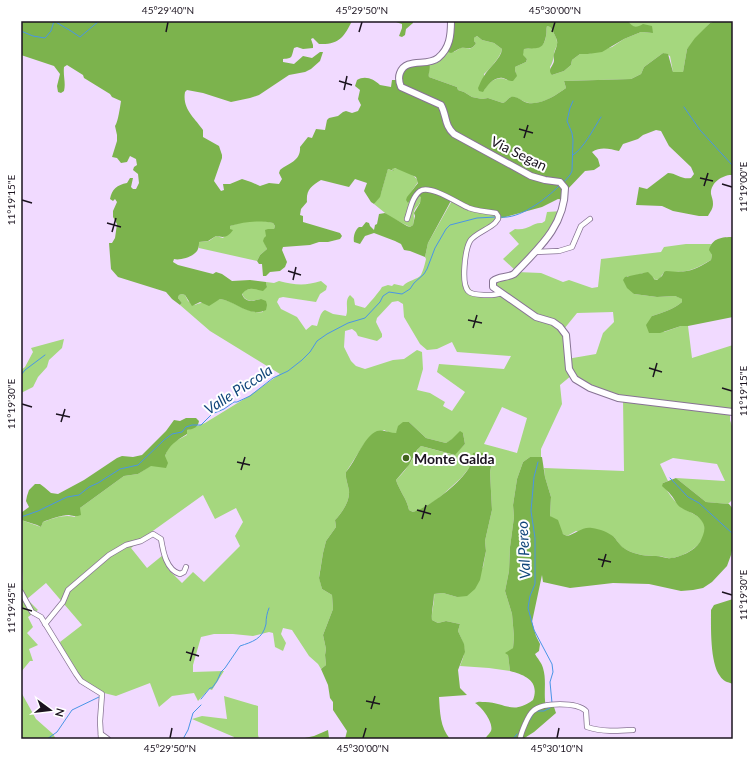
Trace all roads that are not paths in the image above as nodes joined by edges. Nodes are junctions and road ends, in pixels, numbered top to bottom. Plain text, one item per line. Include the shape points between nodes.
1 (451, 21) edge
2 (407, 219) dead end
3 (590, 219) dead end
4 (535, 252) junction
5 (501, 293) junction
6 (733, 412) edge
7 (186, 566) dead end
8 (21, 592) edge
9 (45, 624) junction
10 (633, 730) dead end
11 (101, 737) edge
12 (108, 739) edge
13 (520, 739) edge

1 - 4 street, Via Segan via 450,40 444,52 431,62 407,65 398,77 401,87 441,106 447,127 454,134 531,176 560,182 565,188 561,215 555,228
2 - 5 street via 415,197 420,191 425,190 470,209 496,213 498,219 495,223 470,241 464,261 465,277 466,287 472,293
3 - 4 street via 581,226 572,247 559,251
4 - 5 street, Via Segan via 514,274 493,281 493,287
5 - 6 street via 536,317 560,326 566,335 569,369 575,379 582,384 618,398
7 - 9 street via 180,574 174,572 168,564 161,539 153,534 126,545 109,555 68,590 63,602
8 - 9 street via 32,612 41,617
9 - 11 street via 76,674 102,694
10 - 13 street via 594,729 588,726 586,711 582,708 560,704 542,706 530,713
11 - 12 street

